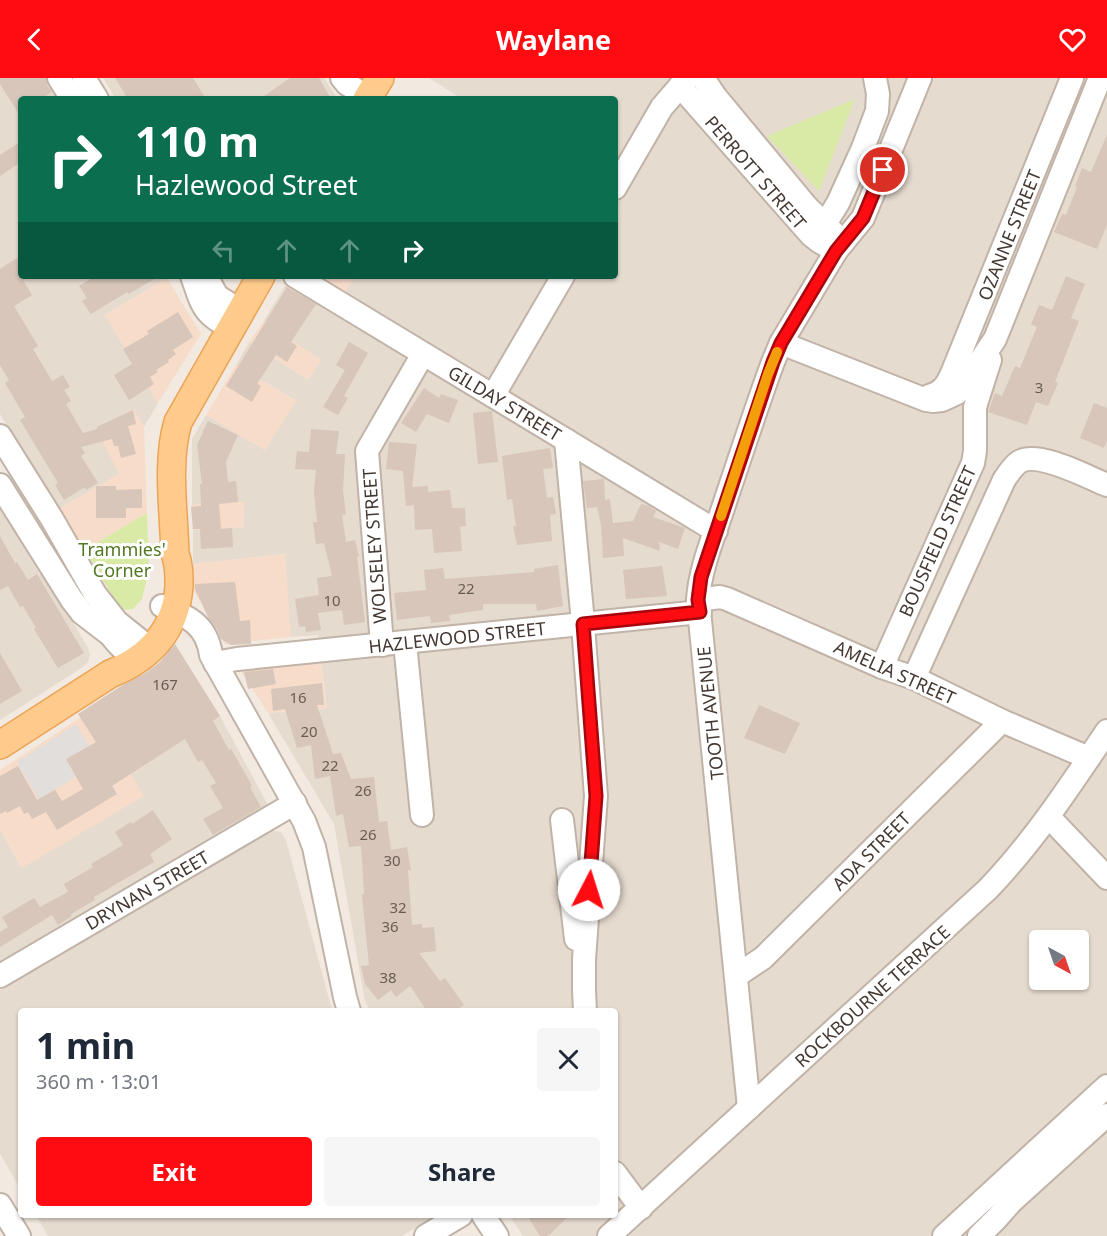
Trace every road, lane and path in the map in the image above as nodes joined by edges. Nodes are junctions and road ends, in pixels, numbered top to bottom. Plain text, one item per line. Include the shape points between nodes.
1 (59, 78) edge
2 (84, 78) edge
3 (342, 78) edge
4 (703, 78) edge
5 (874, 78) edge
6 (920, 78) edge
7 (1072, 78) edge
8 (1100, 78) edge
9 (684, 82) edge
10 (372, 91) edge
11 (70, 96) edge
12 (95, 96) edge
13 (618, 183) edge
14 (825, 224) junction
15 (840, 246) junction
16 (193, 279) edge
17 (208, 279) edge
18 (259, 279) edge
19 (300, 279) edge
20 (561, 279) edge
21 (236, 319) junction
22 (995, 339) junction
23 (781, 343) junction
24 (423, 354) junction
25 (946, 394) junction
26 (493, 396) junction
27 (975, 412) joint
28 (0, 436) edge
29 (566, 440) junction
30 (0, 485) edge
31 (1107, 485) edge
32 (716, 531) junction
33 (95, 594) junction
34 (699, 606) junction
35 (583, 624) junction
36 (108, 633) junction
37 (152, 634) junction
38 (405, 643) junction
39 (382, 645) junction
40 (213, 659) junction
41 (882, 667) junction
42 (914, 678) junction
43 (1002, 721) junction
44 (1107, 731) edge
45 (0, 745) edge
46 (1089, 758) junction
47 (295, 803) junction
48 (422, 815) dead end
49 (1049, 818) junction
50 (562, 820) dead end
51 (1107, 878) edge
52 (0, 976) edge
53 (736, 976) junction
54 (585, 1001) edge
55 (348, 1008) edge
56 (1107, 1086) edge
57 (749, 1108) junction
58 (1107, 1116) edge
59 (618, 1177) edge
60 (0, 1205) edge
61 (641, 1208) junction
62 (455, 1218) edge
63 (485, 1218) edge
64 (620, 1233) edge
65 (19, 1236) edge
66 (426, 1236) edge
67 (497, 1236) edge
68 (944, 1236) edge
69 (979, 1236) edge

1 - 11 street
2 - 12 street
3 - 10 street via 347,84
4 - 14 street, PERROTT STREET
5 - 14 street via 877,111 836,208
6 - 15 street, TOOTH AVENUE via 864,214
7 - 25 street, OZANNE STREET
8 - 22 street, OZANNE STREET
9 - 13 street via 662,107
9 - 15 street, PERROTT STREET via 810,235 820,242
14 - 15 street, PERROTT STREET
15 - 23 street, TOOTH AVENUE
16 - 21 street via 208,312 216,319
17 - 21 street
18 - 21 main road
19 - 24 street, GILDAY STREET
20 - 26 street
21 - 37 main road via 175,431 171,458 178,594
22 - 25 street, OZANNE STREET via 957,393
22 - 27 street, OZANNE STREET
23 - 25 street via 916,396
23 - 32 street, TOOTH AVENUE
24 - 26 street, GILDAY STREET
24 - 39 street, WOLSELEY STREET via 367,451
26 - 29 street, GILDAY STREET
27 - 41 street, BOUSFIELD STREET via 973,463
28 - 33 street
29 - 32 street, GILDAY STREET
29 - 35 street
30 - 36 street via 72,600
31 - 42 street, BOUSFIELD STREET via 1048,460 1019,462 1004,480
32 - 34 street, TOOTH AVENUE via 701,577
33 - 36 street
33 - 37 street via 122,627
34 - 35 street, HAZLEWOOD STREET
34 - 41 street, AMELIA STREET via 720,597 727,599
34 - 53 street, TOOTH AVENUE
35 - 38 street, HAZLEWOOD STREET
35 - 54 street via 596,796 585,937
36 - 37 street via 117,644
37 - 40 street via 191,619 210,646
37 - 45 main road via 110,674
38 - 39 street, HAZLEWOOD STREET
38 - 48 street
39 - 40 street, HAZLEWOOD STREET
40 - 47 street
41 - 42 street, AMELIA STREET
42 - 43 street, AMELIA STREET
43 - 46 street, AMELIA STREET
43 - 53 street, ADA STREET via 763,958
44 - 46 street, ROCKBOURNE TERRACE
46 - 49 street, ROCKBOURNE TERRACE
47 - 52 street, DRYNAN STREET
47 - 55 street via 314,847
49 - 51 street
49 - 57 street, ROCKBOURNE TERRACE via 988,889
50 - 54 street
53 - 57 street, TOOTH AVENUE
56 - 68 street
57 - 61 street, ROCKBOURNE TERRACE
58 - 69 street
59 - 61 street
60 - 65 street
61 - 64 street, ROCKBOURNE TERRACE
62 - 66 street
63 - 67 street

